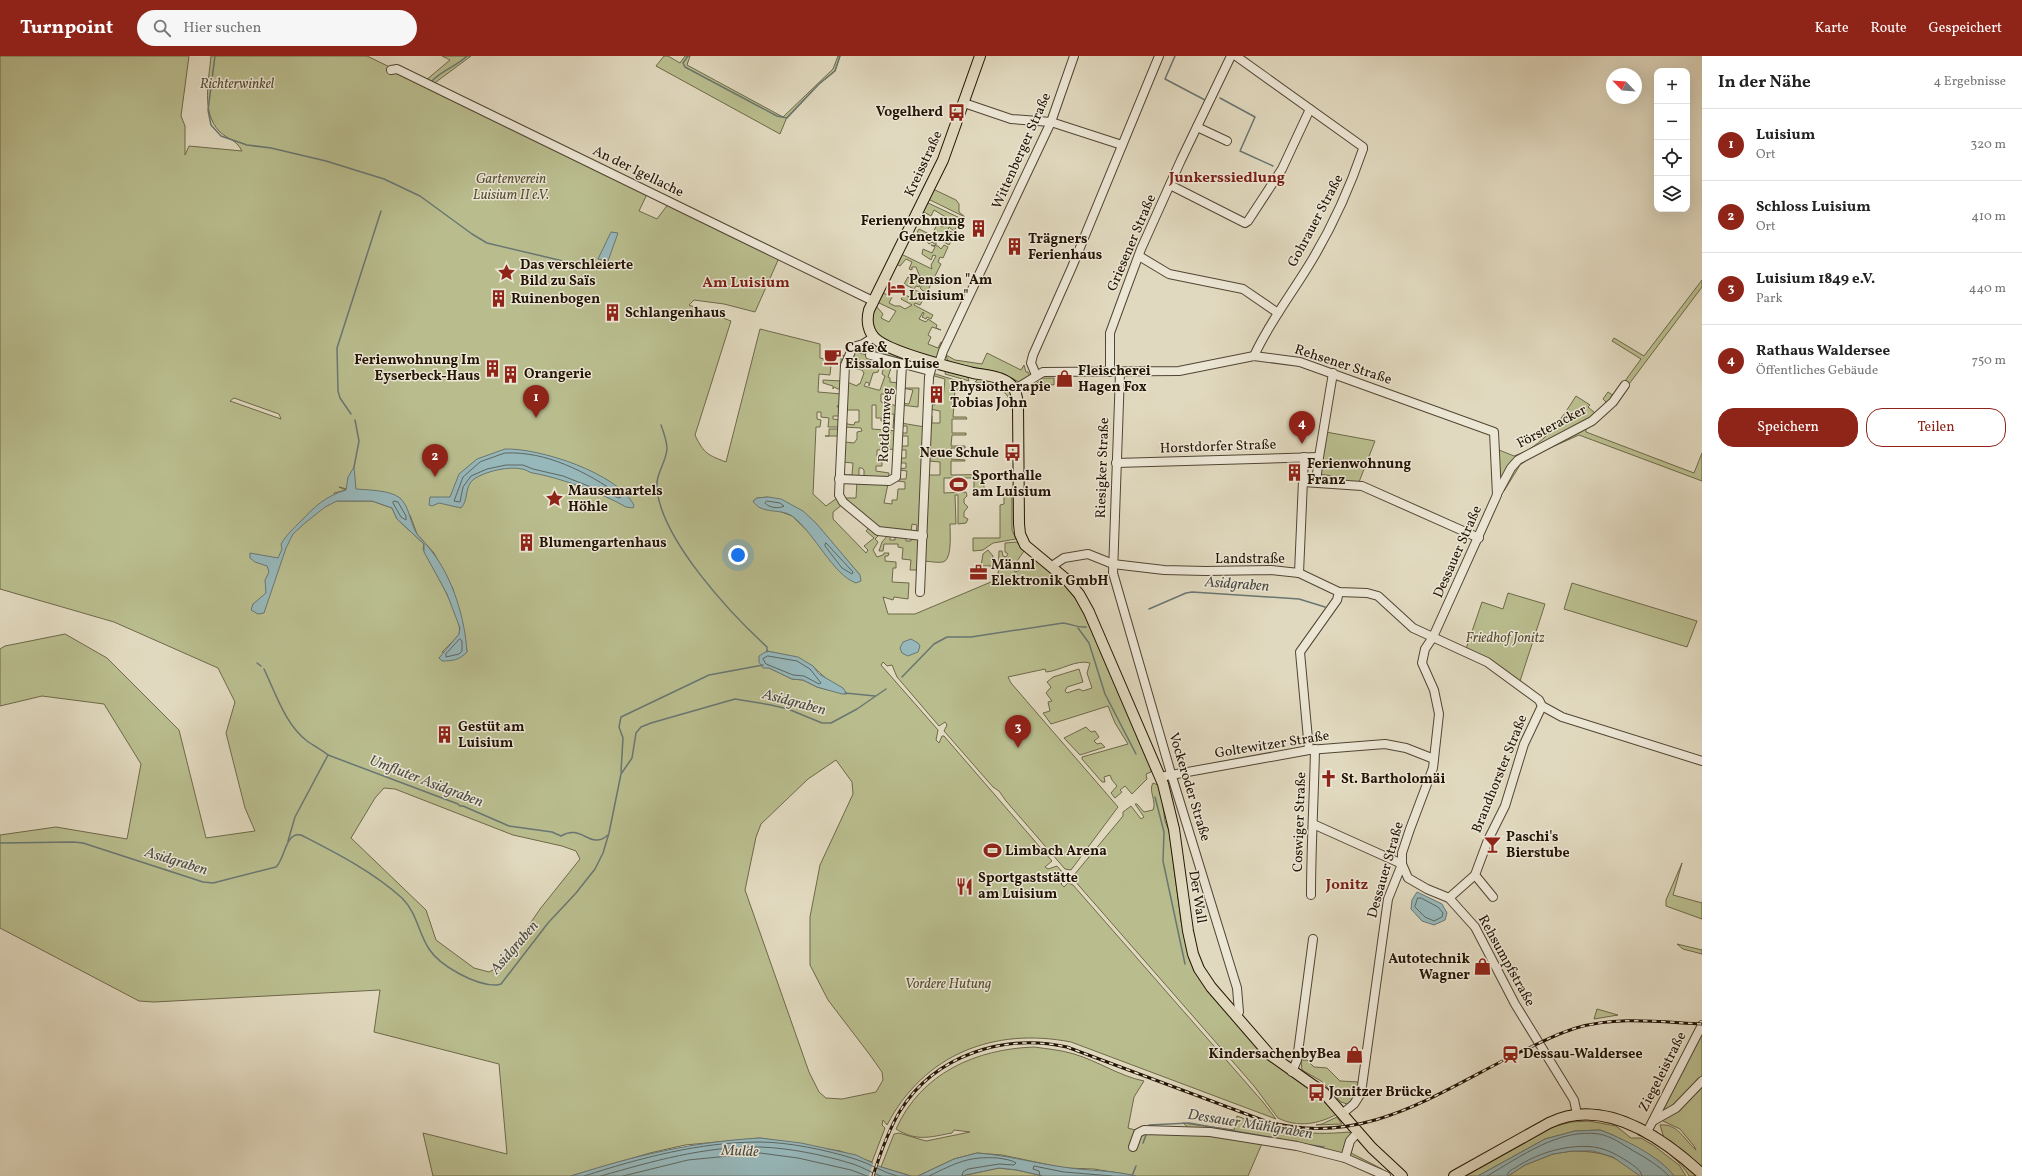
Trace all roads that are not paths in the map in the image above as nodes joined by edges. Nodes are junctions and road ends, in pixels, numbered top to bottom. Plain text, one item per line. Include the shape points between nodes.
1 (980, 56) edge
2 (1074, 56) edge
3 (1159, 56) edge
4 (1231, 56) edge
5 (1236, 56) edge
6 (391, 70) dead end
7 (964, 103) junction
8 (1310, 109) junction
9 (1051, 122) junction
10 (1197, 128) junction
11 (1227, 141) dead end
12 (1122, 144) junction
13 (1170, 185) junction
14 (1139, 256) junction
15 (873, 301) junction
16 (1278, 313) junction
17 (874, 337) junction
18 (870, 355) dead end
19 (1254, 356) junction
20 (902, 364) junction
21 (934, 366) junction
22 (1110, 372) junction
23 (1120, 373) junction
24 (1334, 373) junction
25 (1036, 375) junction
26 (1625, 385) dead end
27 (1014, 390) junction
28 (1494, 432) joint
29 (1304, 457) junction
30 (1319, 457) junction
31 (1116, 463) junction
32 (839, 479) junction
33 (1303, 482) junction
34 (1316, 482) junction
35 (1497, 495) junction
36 (923, 536) junction
37 (1479, 538) junction
38 (1114, 564) junction
39 (1052, 566) junction
40 (1299, 573) junction
41 (920, 592) dead end
42 (1339, 592) junction
43 (1433, 637) junction
44 (1542, 706) junction
45 (1312, 749) junction
46 (1434, 759) junction
47 (1702, 761) edge
48 (1172, 774) junction
49 (1160, 777) junction
50 (1313, 824) junction
51 (1402, 864) junction
52 (1475, 875) junction
53 (1311, 895) dead end
54 (1449, 898) junction
55 (1493, 898) dead end
56 (1313, 939) dead end
57 (1236, 1016) junction
58 (1702, 1025) edge
59 (1292, 1072) junction
60 (1702, 1081) edge
61 (1343, 1113) junction
62 (1577, 1114) junction
63 (1653, 1121) junction
64 (1358, 1132) junction
65 (1650, 1134) junction
66 (1133, 1147) dead end
67 (1345, 1158) junction
68 (1702, 1174) edge
69 (1386, 1176) edge
70 (1402, 1176) edge
71 (1454, 1176) edge

1 - 7 main road, Kreisstraße
2 - 9 street, Wittenberger Straße
3 - 12 street
4 - 10 street, Griesener Straße
5 - 8 street, Gohrauer Straße
6 - 15 street, An der Igellache via 396,69
7 - 9 street via 1014,119
7 - 15 main road, Kreisstraße via 943,160
8 - 13 street via 1282,169 1245,223
8 - 16 street, Gohrauer Straße via 1363,146 1363,149 1345,200 1305,272
9 - 12 street
9 - 21 street, Wittenberger Straße
10 - 11 street
10 - 13 street, Griesener Straße
12 - 25 street via 1033,355 1031,363
13 - 14 street, Griesener Straße
14 - 16 street via 1169,274 1244,290
14 - 22 street, Griesener Straße via 1110,333
15 - 17 main road, Kreisstraße via 867,320
16 - 19 street, Gohrauer Straße via 1262,337
17 - 21 main road via 882,344
17 - 32 street via 853,347 845,365
18 - 20 street
19 - 23 street, Rehsener Straße via 1179,371
19 - 24 street, Rehsener Straße via 1300,362
20 - 21 street
20 - 32 street, Rotdornweg via 896,477 889,481
21 - 27 main road via 1001,379
21 - 36 street
22 - 23 street, Rehsener Straße
22 - 25 street, Rehsener Straße via 1043,372
23 - 31 street, Riesigker Straße
24 - 28 street, Rehsener Straße
24 - 30 street
25 - 27 street
26 - 35 street, Försteracker via 1613,402 1592,421 1518,460 1510,468
27 - 39 main road, Der Wall via 1018,409 1020,534 1027,547
28 - 35 street, Dessauer Straße
29 - 30 street, Horstdorfer Straße
29 - 31 street, Horstdorfer Straße
29 - 33 street
30 - 34 street
31 - 38 street, Riesigker Straße
32 - 36 street via 841,500 872,527 885,533
33 - 34 street
33 - 40 street
34 - 37 street via 1362,486
35 - 37 street, Dessauer Straße
36 - 41 street
37 - 43 street, Dessauer Straße
38 - 39 street, Landstraße via 1088,554 1064,558
38 - 40 street, Landstraße via 1185,571 1256,569
38 - 48 street, Vockeroder Straße via 1113,573
39 - 49 main road, Der Wall via 1072,586 1089,612
40 - 42 street, Landstraße
42 - 43 street, Landstraße via 1378,596 1413,628
42 - 45 street, Coswiger Straße via 1337,600 1300,652
43 - 44 street, Brandhorster Straße via 1487,662 1539,700
43 - 46 street, Dessauer Straße via 1425,649 1422,663 1434,690 1439,714
44 - 47 street, Brandhorster Straße via 1566,719
44 - 52 street, Brandhorster Straße via 1524,744 1505,806 1488,840
45 - 46 street, Goltewitzer Straße via 1385,744 1406,748
45 - 48 street, Goltewitzer Straße
45 - 50 street, Coswiger Straße
46 - 51 street, Dessauer Straße via 1428,785 1402,853
48 - 49 street, Goltewitzer Straße
48 - 57 street, Vockeroder Straße via 1237,988 1239,1012
49 - 57 main road, Der Wall via 1170,812 1193,954 1208,982
50 - 51 street
50 - 53 street, Coswiger Straße
51 - 54 street, Rehsumpfstraße via 1408,878
51 - 61 street, Dessauer Straße via 1388,899 1361,1093 1354,1104
52 - 54 street, Brandhorster Straße
52 - 55 street
54 - 62 street, Rehsumpfstraße via 1475,927 1515,1004 1574,1100
56 - 59 street via 1297,1060
57 - 59 main road, Der Wall via 1269,1054
58 - 63 street, Ziegeleistraße
59 - 61 main road, Der Wall via 1324,1093
60 - 63 street via 1676,1108
61 - 64 main road, Der Wall
62 - 65 main road via 1617,1120
62 - 71 main road via 1563,1116 1549,1123
63 - 65 street, Ziegeleistraße
64 - 67 street via 1350,1141
64 - 70 main road, Der Wall
65 - 68 main road via 1678,1152
66 - 67 street via 1138,1133 1144,1130 1195,1130 1285,1144
67 - 69 street

